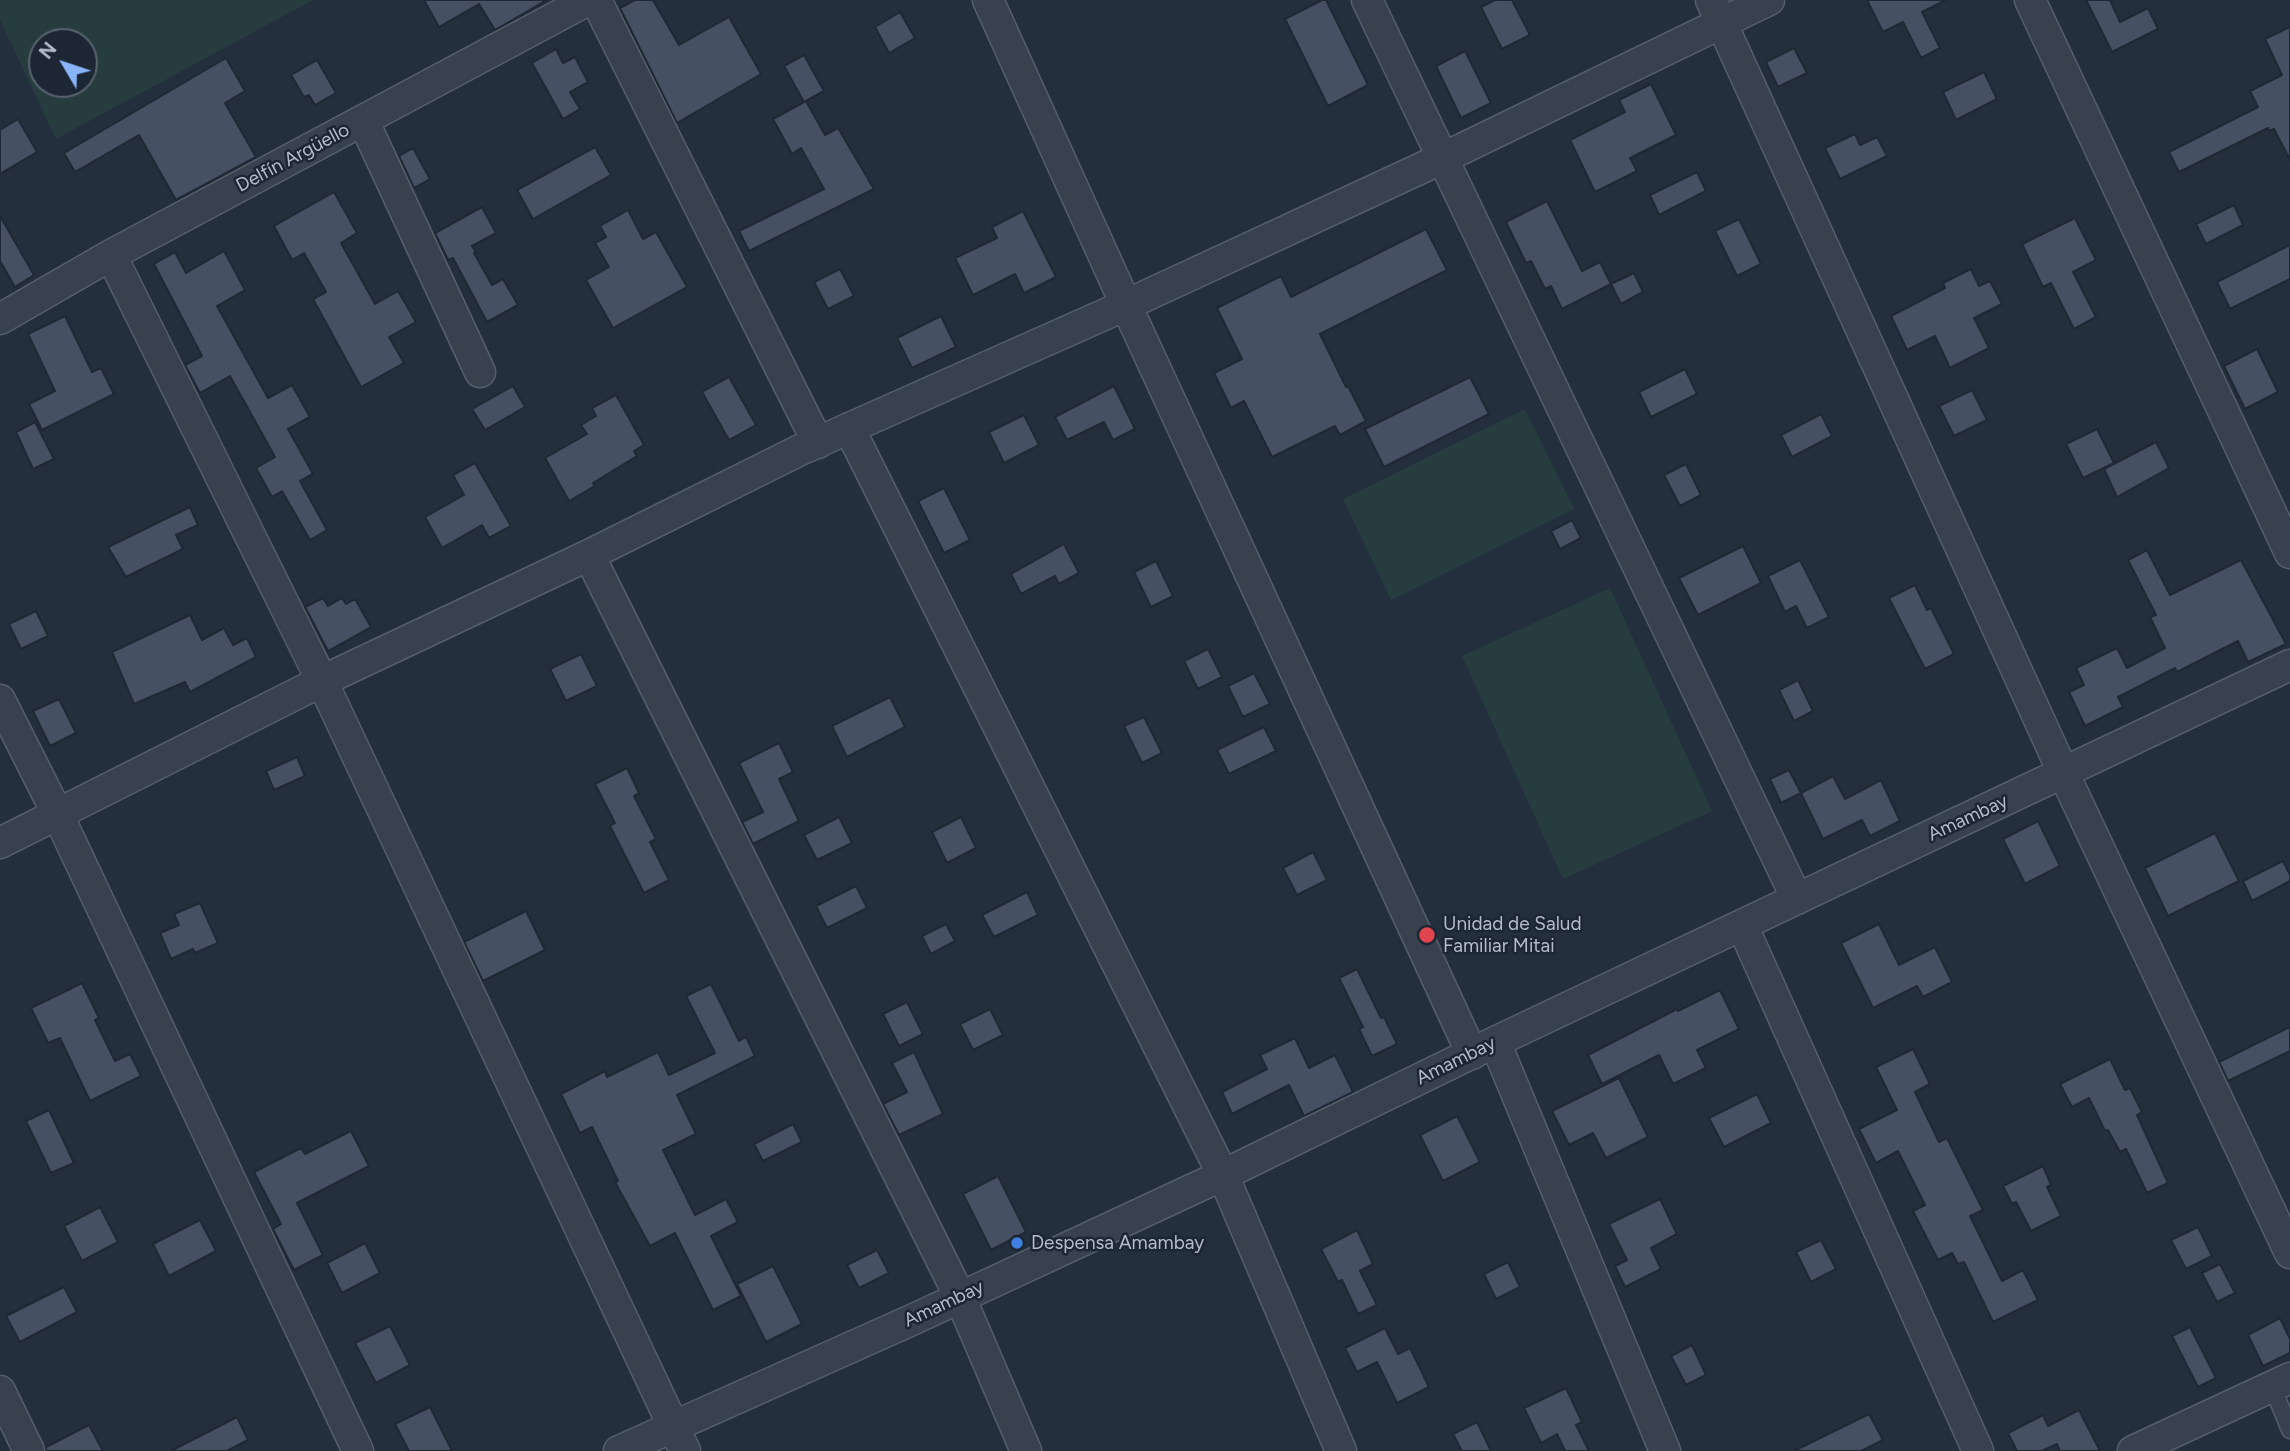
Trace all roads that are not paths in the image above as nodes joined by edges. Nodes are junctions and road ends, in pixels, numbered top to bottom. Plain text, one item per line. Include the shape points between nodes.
1 (588, 0) edge
2 (596, 0) edge
3 (988, 0) edge
4 (1367, 0) edge
5 (1769, 0) edge
6 (2030, 0) edge
7 (1717, 11) edge
8 (363, 120) junction
9 (1441, 159) junction
10 (111, 255) junction
11 (1126, 305) junction
12 (0, 319) edge
13 (481, 372) dead end
14 (849, 428) junction
15 (818, 443) junction
16 (2290, 553) edge
17 (589, 555) junction
18 (2290, 665) edge
19 (322, 681) junction
20 (0, 700) edge
21 (2063, 772) junction
22 (58, 815) junction
23 (0, 842) edge
24 (1797, 899) junction
25 (1742, 925) junction
26 (1484, 1048) junction
27 (1223, 1175) junction
28 (2290, 1253) edge
29 (960, 1297) junction
30 (2281, 1382) edge
31 (0, 1391) edge
32 (2290, 1430) edge
33 (679, 1439) edge
34 (29, 1451) edge
35 (358, 1451) edge
36 (620, 1451) edge
37 (1026, 1451) edge
38 (1340, 1451) edge
39 (1665, 1451) edge
40 (1978, 1451) edge
41 (2133, 1451) edge

1 - 8 street, Delfín Argüello
2 - 15 street
3 - 11 street
4 - 9 street
5 - 7 street
6 - 16 street
7 - 9 street
7 - 21 street
8 - 10 street, Delfín Argüello
8 - 13 street
9 - 11 street
9 - 24 street
10 - 12 street, Delfín Argüello
10 - 19 street
11 - 14 street
11 - 26 street
14 - 15 street
14 - 27 street
15 - 17 street
17 - 19 street
17 - 29 street
18 - 21 street, Amambay
19 - 22 street
19 - 33 street
20 - 22 street
21 - 24 street, Amambay
21 - 28 street
22 - 23 street
22 - 35 street
24 - 25 street, Amambay
25 - 26 street, Amambay
25 - 40 street
26 - 27 street, Amambay
26 - 39 street
27 - 29 street, Amambay
27 - 38 street
29 - 33 street, Amambay
29 - 37 street
30 - 32 lane
30 - 41 street
31 - 34 street
33 - 36 street, Amambay

